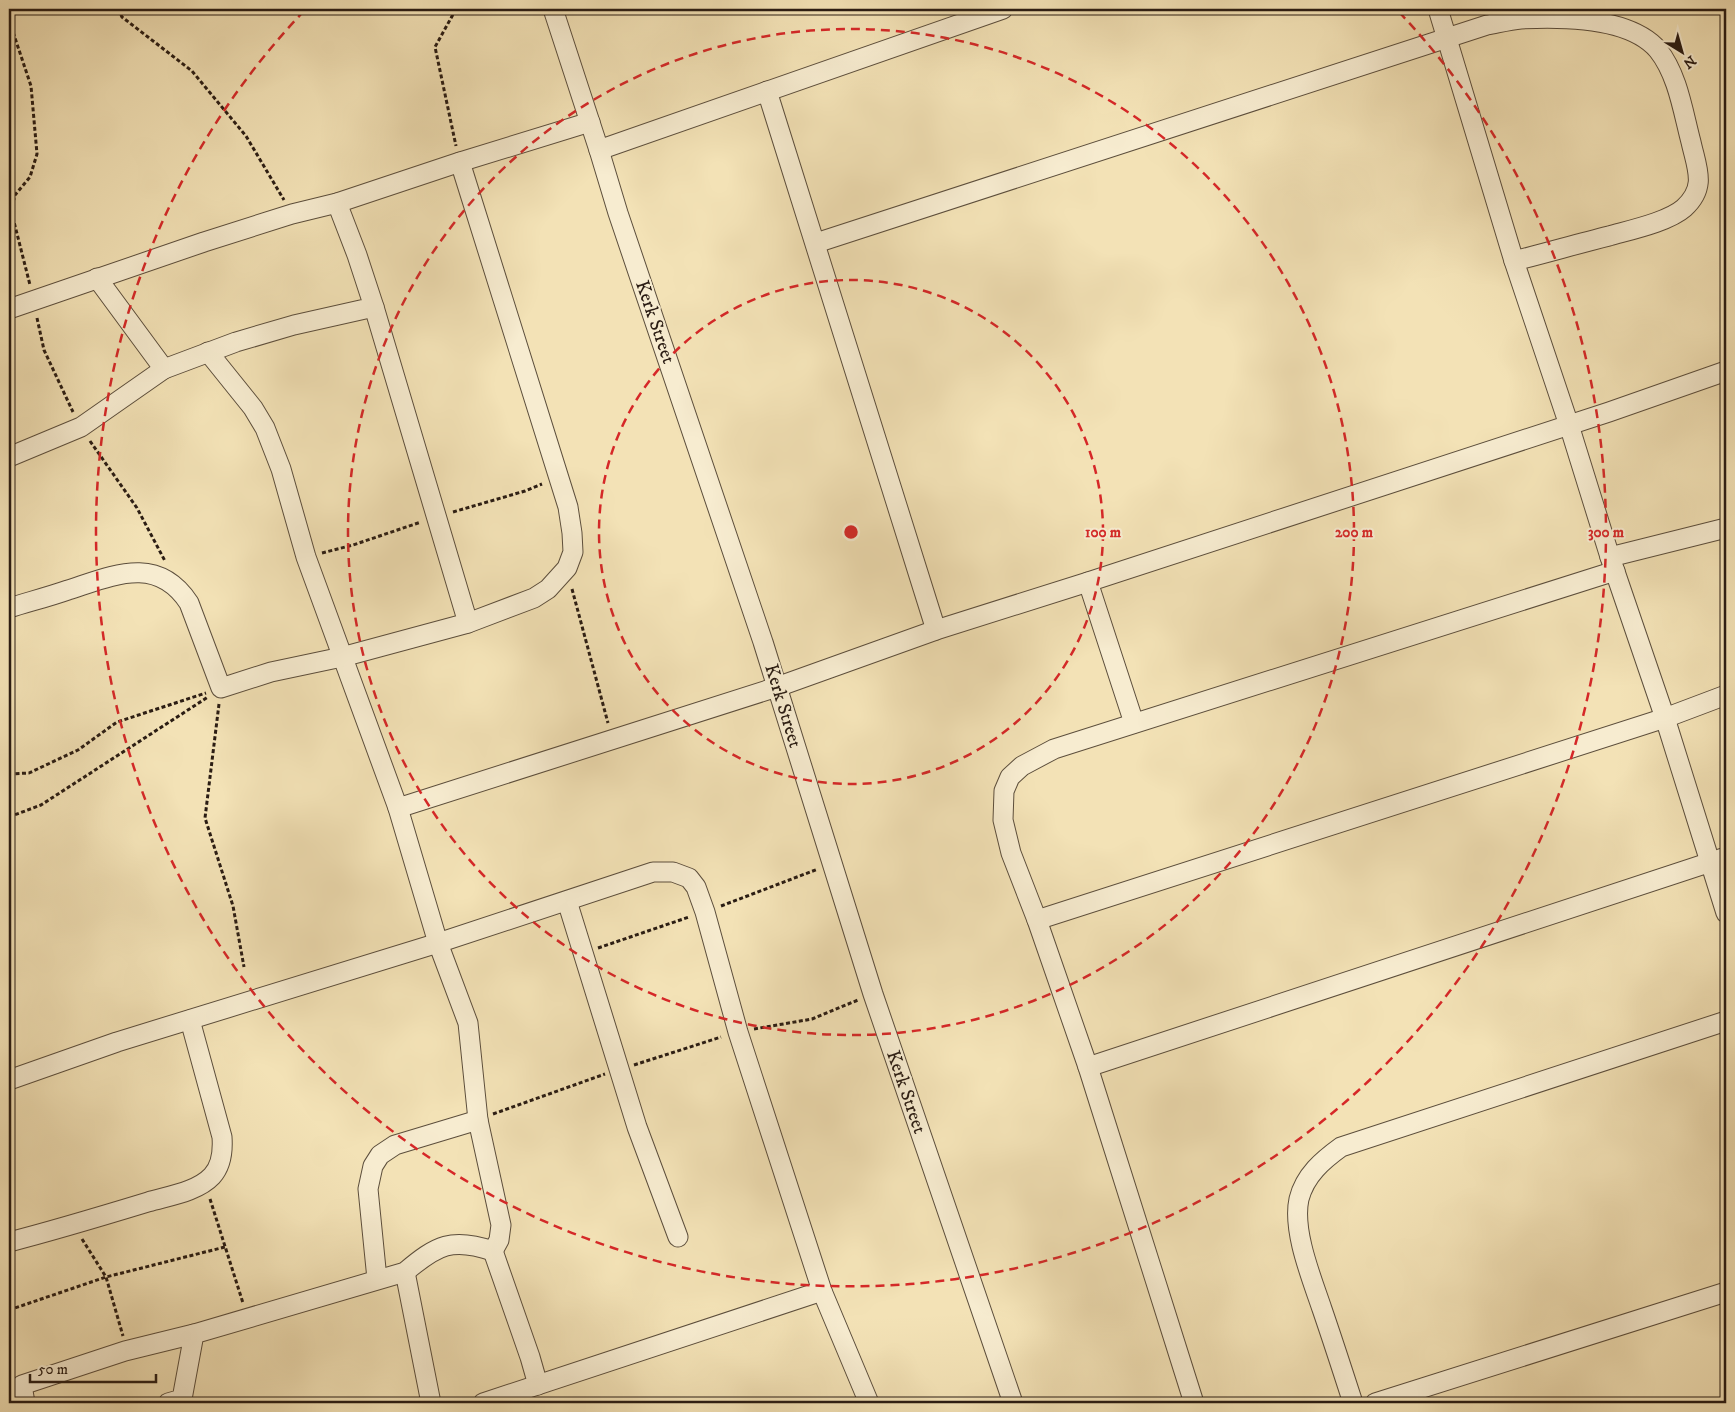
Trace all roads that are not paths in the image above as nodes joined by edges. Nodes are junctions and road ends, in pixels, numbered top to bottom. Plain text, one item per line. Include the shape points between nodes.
1 (553, 9) edge
2 (1003, 9) edge
3 (1438, 9) edge
4 (1447, 38) junction
5 (767, 91) junction
6 (590, 122) junction
7 (599, 150) junction
8 (460, 162) junction
9 (337, 202) junction
10 (816, 243) junction
11 (1514, 261) junction
12 (97, 278) junction
13 (374, 307) junction
14 (9, 309) edge
15 (208, 352) junction
16 (164, 369) junction
17 (1726, 371) edge
18 (1568, 424) junction
19 (9, 456) edge
20 (1726, 528) edge
21 (1612, 564) junction
22 (1088, 582) junction
23 (9, 608) edge
24 (468, 623) junction
25 (936, 630) junction
26 (342, 657) junction
27 (777, 687) junction
28 (1726, 695) edge
29 (1665, 718) junction
30 (1134, 723) junction
31 (398, 808) junction
32 (1718, 859) edge
33 (567, 901) junction
34 (1726, 913) edge
35 (1037, 920) junction
36 (438, 943) junction
37 (190, 1020) junction
38 (1726, 1021) edge
39 (1088, 1067) junction
40 (9, 1080) edge
41 (478, 1120) junction
42 (678, 1237) dead end
43 (9, 1242) edge
44 (493, 1250) junction
45 (405, 1272) junction
46 (377, 1280) junction
47 (822, 1291) junction
48 (1726, 1292) edge
49 (194, 1334) junction
50 (538, 1385) junction
51 (15, 1387) edge
52 (180, 1402) edge
53 (25, 1403) edge
54 (431, 1403) edge
55 (483, 1403) edge
56 (870, 1403) edge
57 (1013, 1403) edge
58 (1194, 1403) edge
59 (1353, 1403) edge
60 (1374, 1403) edge

1 - 6 street, Kerk Street
2 - 5 street
3 - 4 street
4 - 10 street
4 - 11 street
4 - 11 street via 1487,25 1520,19 1592,21 1628,29 1658,50 1671,71 1680,100 1700,181 1693,199 1682,210 1646,226
5 - 7 street
5 - 10 street
6 - 7 street, Kerk Street
6 - 8 street
7 - 27 street, Kerk Street
8 - 9 street
8 - 24 street via 568,507 573,552 567,568 548,589 534,598
9 - 12 street
9 - 13 street
10 - 25 street
11 - 18 street
12 - 14 street
12 - 16 street
13 - 15 street via 294,325
13 - 24 street
15 - 16 street
15 - 26 street via 265,428
16 - 19 street via 81,428
17 - 18 street
18 - 21 street
18 - 22 street
20 - 21 street
21 - 29 street
21 - 30 street
22 - 25 street
22 - 30 street
23 - 26 street via 106,577 132,572 153,575 181,592 189,603 221,688 271,672
24 - 26 street
25 - 27 street
26 - 31 street
27 - 31 street
27 - 57 street, Kerk Street via 873,994
28 - 29 street
29 - 32 street
29 - 35 street
30 - 35 street via 1054,748 1022,766 1010,777 1004,791 1003,820 1011,853
31 - 36 street
32 - 34 street
32 - 39 street
33 - 36 street
33 - 42 street via 618,1070
33 - 47 street via 653,872 673,872 689,878 696,887 738,1032
35 - 39 street
36 - 37 street
36 - 41 street via 468,1024
37 - 40 street
37 - 43 street via 222,1137 223,1153 212,1176 192,1188
38 - 59 street via 1341,1147 1322,1161 1307,1180 1299,1199 1298,1217 1303,1250
39 - 58 street
41 - 44 street via 501,1225 499,1240
41 - 46 street via 395,1145 380,1155 373,1166 368,1189
44 - 45 street via 474,1244 445,1245 430,1252
44 - 50 street
45 - 46 street
45 - 54 street
46 - 49 street
47 - 50 street
47 - 56 street
48 - 60 street
49 - 51 street via 125,1351
49 - 52 street
50 - 55 street
51 - 53 street

